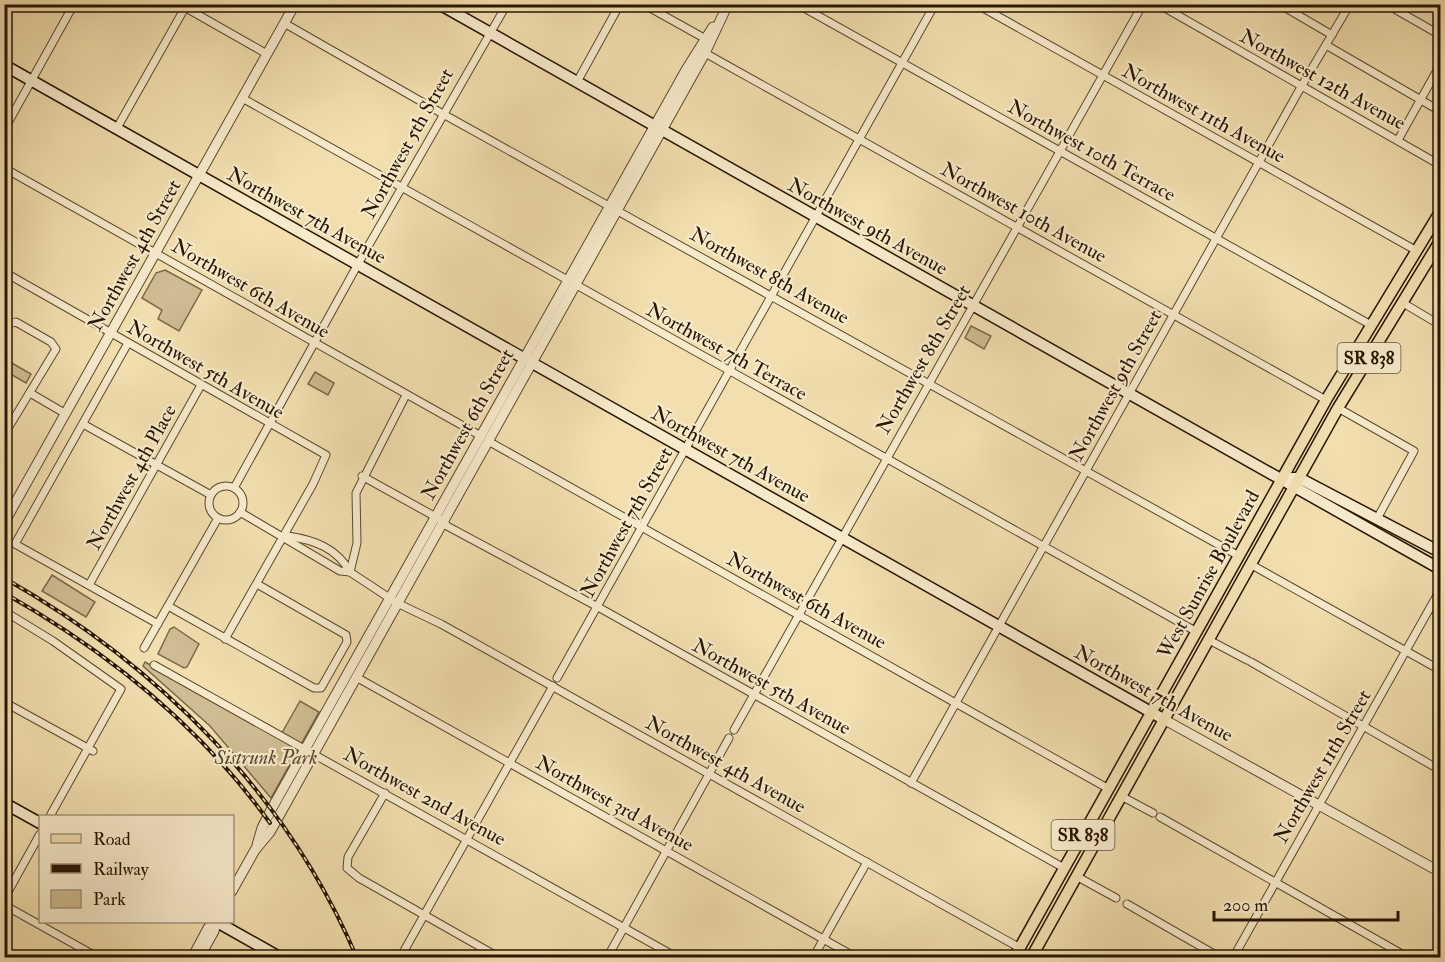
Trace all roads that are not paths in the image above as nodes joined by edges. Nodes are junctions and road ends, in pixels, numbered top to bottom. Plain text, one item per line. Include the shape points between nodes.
1 (74, 4) edge
2 (295, 4) edge
3 (438, 4) edge
4 (507, 4) edge
5 (620, 4) edge
6 (643, 4) edge
7 (728, 4) edge
8 (797, 4) edge
9 (934, 4) edge
10 (976, 4) edge
11 (1143, 4) edge
12 (1158, 4) edge
13 (1279, 4) edge
14 (1350, 4) edge
15 (1386, 4) edge
16 (184, 6) edge
17 (720, 20) junction
18 (285, 23) junction
19 (490, 33) junction
20 (1332, 35) junction
21 (1440, 35) edge
22 (704, 38) junction
23 (1326, 45) junction
24 (705, 53) junction
25 (267, 54) junction
26 (902, 63) junction
27 (4, 65) edge
28 (1440, 65) edge
29 (1102, 75) junction
30 (32, 81) junction
31 (577, 82) junction
32 (1301, 87) junction
33 (242, 98) junction
34 (1421, 99) junction
35 (1440, 111) edge
36 (443, 114) junction
37 (117, 128) junction
38 (657, 129) junction
39 (4, 130) edge
40 (860, 139) junction
41 (1398, 141) junction
42 (1059, 150) junction
43 (1258, 163) junction
44 (1440, 165) edge
45 (4, 168) edge
46 (200, 175) junction
47 (401, 188) junction
48 (614, 207) junction
49 (1440, 212) edge
50 (814, 218) junction
51 (1017, 227) junction
52 (1216, 239) junction
53 (1440, 241) edge
54 (1417, 250) junction
55 (156, 253) junction
56 (358, 264) junction
57 (4, 272) edge
58 (1400, 278) junction
59 (571, 284) junction
60 (772, 296) junction
61 (1402, 303) junction
62 (973, 304) junction
63 (1174, 314) junction
64 (1371, 326) junction
65 (1440, 326) edge
66 (4, 329) edge
67 (111, 333) junction
68 (128, 343) junction
69 (314, 343) junction
70 (528, 361) junction
71 (729, 371) junction
72 (929, 383) junction
73 (201, 385) junction
74 (30, 393) junction
75 (1130, 393) junction
76 (406, 395) junction
77 (1326, 400) junction
78 (1338, 408) junction
79 (66, 414) junction
80 (83, 424) junction
81 (270, 424) junction
82 (4, 435) edge
83 (484, 439) junction
84 (686, 449) junction
85 (886, 458) junction
86 (155, 464) junction
87 (1086, 471) junction
88 (362, 476) junction
89 (1282, 478) junction
90 (1297, 482) junction
91 (234, 488) junction
92 (211, 495) junction
93 (240, 512) junction
94 (1378, 517) junction
95 (218, 518) junction
96 (439, 519) junction
97 (4, 523) edge
98 (642, 527) junction
99 (284, 536) junction
100 (841, 537) junction
101 (1043, 547) junction
102 (1440, 552) edge
103 (1239, 556) junction
104 (1250, 564) junction
105 (1440, 569) edge
106 (350, 572) junction
107 (256, 584) junction
108 (89, 585) junction
109 (1440, 590) edge
110 (397, 599) junction
111 (168, 606) junction
112 (597, 607) junction
113 (4, 611) edge
114 (798, 614) junction
115 (158, 624) junction
116 (999, 627) junction
117 (1197, 632) junction
118 (225, 639) junction
119 (1209, 640) junction
120 (144, 648) dead end
121 (1407, 651) junction
122 (154, 665) dead end
123 (1440, 670) edge
124 (356, 677) junction
125 (557, 678) dead end
126 (553, 686) junction
127 (753, 695) junction
128 (4, 702) edge
129 (956, 703) junction
130 (1152, 713) junction
131 (1165, 720) junction
132 (1364, 728) junction
133 (734, 730) dead end
134 (729, 738) dead end
135 (91, 749) junction
136 (310, 751) junction
137 (509, 763) junction
138 (1440, 770) edge
139 (710, 774) junction
140 (910, 783) junction
141 (1109, 789) junction
142 (385, 793) junction
143 (1121, 796) junction
144 (4, 803) edge
145 (1317, 806) junction
146 (51, 815) edge
147 (39, 822) edge
148 (39, 836) edge
149 (467, 839) junction
150 (666, 850) junction
151 (867, 862) junction
152 (1064, 868) junction
153 (1440, 872) edge
154 (1076, 876) junction
155 (1275, 882) junction
156 (234, 887) edge
157 (1068, 891) junction
158 (1116, 898) dead end
159 (4, 899) edge
160 (1127, 904) dead end
161 (4, 905) edge
162 (425, 915) junction
163 (214, 923) edge
164 (216, 923) edge
165 (220, 923) edge
166 (624, 927) junction
167 (824, 939) junction
168 (1017, 952) edge
169 (99, 957) edge
170 (192, 957) edge
171 (199, 957) edge
172 (281, 957) edge
173 (400, 957) edge
174 (500, 957) edge
175 (607, 957) edge
176 (678, 957) edge
177 (813, 957) edge
178 (857, 957) edge
179 (1034, 957) edge
180 (1221, 957) edge
181 (1233, 957) edge
182 (1408, 957) edge

1 - 30 street
2 - 18 street, Northwest 4th Street
3 - 19 main road, Northwest 9th Avenue
4 - 19 street, Northwest 5th Street
5 - 31 street
6 - 22 street
7 - 17 street, Northwest 6th Street
8 - 26 street, Northwest 10th Terrace
9 - 26 street, Northwest 7th Street
10 - 29 street, Northwest 11th Avenue
11 - 29 street, Northwest 8th Street
12 - 32 street, Northwest 12th Avenue
13 - 20 street
14 - 20 street, Northwest 9th Street
15 - 21 street
16 - 25 street
16 - 37 street
17 - 22 street, Northwest 6th Street
17 - 24 street, Northwest 6th Street
18 - 25 street, Northwest 4th Street
18 - 36 street, Northwest 8th Avenue
19 - 31 main road, Northwest 9th Avenue
19 - 36 street, Northwest 5th Street
20 - 23 street, Northwest 9th Street
22 - 38 street, Northwest 6th Street
23 - 32 street, Northwest 9th Street
23 - 34 street
24 - 38 street, Northwest 6th Street
24 - 40 street, Northwest 10th Avenue
25 - 33 street, Northwest 4th Street
26 - 40 street, Northwest 7th Street
26 - 42 street, Northwest 10th Terrace
27 - 30 main road, Northwest 7th Avenue
28 - 34 street
29 - 42 street, Northwest 8th Street
29 - 43 street, Northwest 11th Avenue
30 - 37 main road, Northwest 7th Avenue
30 - 39 street
31 - 38 main road, Northwest 9th Avenue
32 - 41 street, Northwest 12th Avenue
32 - 43 street, Northwest 9th Street
33 - 46 street, Northwest 4th Street
33 - 47 street, Northwest 7th Terrace
34 - 35 street
34 - 41 street
36 - 47 street, Northwest 5th Street
36 - 48 street, Northwest 8th Avenue
37 - 46 main road, Northwest 7th Avenue
38 - 48 street, Northwest 6th Street
38 - 50 main road, Northwest 9th Avenue
40 - 50 street, Northwest 7th Street
40 - 51 street, Northwest 10th Avenue
41 - 44 street, Northwest 12th Avenue
42 - 51 street, Northwest 8th Street
42 - 52 street, Northwest 10th Terrace
43 - 52 street, Northwest 9th Street
43 - 54 street, Northwest 11th Avenue
45 - 55 street, Northwest 6th Avenue
46 - 55 street, Northwest 4th Street
46 - 56 main road, Northwest 7th Avenue
47 - 56 street, Northwest 5th Street
47 - 59 street, Northwest 7th Terrace
48 - 59 street, Northwest 6th Street
48 - 60 street, Northwest 8th Avenue
49 - 54 main road, West Sunrise Boulevard / SR 838
50 - 60 street, Northwest 7th Street
50 - 62 main road, Northwest 9th Avenue
51 - 62 street, Northwest 8th Street
51 - 63 street, Northwest 10th Avenue
52 - 63 street, Northwest 9th Street
52 - 64 street, Northwest 10th Terrace
53 - 61 main road, West Sunrise Boulevard / SR 838
54 - 58 main road, West Sunrise Boulevard / SR 838
55 - 67 street, Northwest 4th Street
55 - 69 street, Northwest 6th Avenue
56 - 69 street, Northwest 5th Street
56 - 70 main road, Northwest 7th Avenue
57 - 67 street, Northwest 5th Avenue
58 - 61 main road via 1398,296
58 - 64 main road, West Sunrise Boulevard / SR 838
59 - 70 street, Northwest 6th Street
59 - 71 street, Northwest 7th Terrace
60 - 71 street, Northwest 7th Street
60 - 72 street, Northwest 8th Avenue
61 - 65 street
61 - 78 main road, West Sunrise Boulevard / SR 838
62 - 72 street, Northwest 8th Street
62 - 75 main road, Northwest 9th Avenue
63 - 75 street, Northwest 9th Street
63 - 77 street, Northwest 10th Avenue
64 - 77 main road, West Sunrise Boulevard / SR 838
66 - 74 street via 16,322 51,342 56,349
67 - 68 street, Northwest 5th Avenue
67 - 79 street, Northwest 4th Street
68 - 73 street, Northwest 5th Avenue
68 - 80 street
69 - 76 street, Northwest 6th Avenue
69 - 81 street, Northwest 5th Street
70 - 83 street, Northwest 6th Street
70 - 84 main road, Northwest 7th Avenue
71 - 84 street, Northwest 7th Street
71 - 85 street, Northwest 7th Terrace
72 - 85 street, Northwest 8th Street
72 - 87 street, Northwest 8th Avenue
73 - 81 street, Northwest 5th Avenue
73 - 86 street, Northwest 4th Place
74 - 79 street
74 - 82 street
75 - 87 street, Northwest 9th Street
75 - 89 main road, Northwest 9th Avenue
76 - 83 street, Northwest 6th Avenue
76 - 88 street
77 - 89 main road, West Sunrise Boulevard / SR 838
78 - 90 main road, West Sunrise Boulevard / SR 838
78 - 94 street via 1414,451
79 - 97 street, Northwest 4th Street
80 - 86 street
80 - 108 street via 15,544
81 - 91 street, Northwest 5th Street
81 - 99 street, Northwest 5th Avenue via 326,455
83 - 96 street, Northwest 6th Street
83 - 98 street, Northwest 6th Avenue
84 - 98 street, Northwest 7th Street
84 - 100 main road, Northwest 7th Avenue
85 - 100 street, Northwest 8th Street
85 - 101 street, Northwest 7th Terrace
86 - 92 street
86 - 108 street, Northwest 4th Place
87 - 101 street, Northwest 9th Street
87 - 103 street, Northwest 8th Avenue
88 - 96 street, Northwest 5th Avenue
88 - 106 street via 356,493 357,543
89 - 90 main road, Northwest 9th Avenue
89 - 103 main road, West Sunrise Boulevard / SR 838
90 - 94 main road, Northwest 9th Avenue
90 - 104 main road, West Sunrise Boulevard / SR 838
90 - 105 main road, Northwest 9th Avenue
91 - 92 street via 221,486
91 - 93 street via 242,501
92 - 95 street via 210,510
93 - 95 street via 228,519
93 - 99 street, Northwest 4th Avenue
94 - 102 main road, Northwest 9th Avenue
95 - 111 street
96 - 110 street, Northwest 6th Street
96 - 112 street, Northwest 5th Avenue
98 - 112 street, Northwest 7th Street
98 - 114 street, Northwest 6th Avenue
99 - 106 street, Northwest 4th Avenue via 340,571
99 - 106 street, Northwest 4th Avenue via 309,540 329,549
99 - 107 street
100 - 114 street, Northwest 8th Street
100 - 116 main road, Northwest 7th Avenue
101 - 116 street, Northwest 9th Street
101 - 117 street, Northwest 7th Terrace
103 - 117 main road, West Sunrise Boulevard / SR 838
104 - 119 main road, West Sunrise Boulevard / SR 838
104 - 121 street
106 - 110 street, Northwest 4th Avenue
107 - 118 street
107 - 118 street via 346,635 347,642 325,682 314,688
108 - 115 street
109 - 121 street, Northwest 11th Street
110 - 124 street, Northwest 6th Street
110 - 126 street, Northwest 4th Avenue
110 - 136 street, Northwest 6th Street
111 - 115 street
111 - 118 street
112 - 125 street, Northwest 7th Street
112 - 127 street, Northwest 5th Avenue
113 - 135 street via 53,640 121,689
114 - 127 street, Northwest 8th Street
114 - 129 street, Northwest 6th Avenue
115 - 120 street
116 - 129 street, Northwest 9th Street
116 - 130 main road, Northwest 7th Avenue
117 - 130 main road, West Sunrise Boulevard / SR 838
119 - 131 main road, West Sunrise Boulevard / SR 838
119 - 132 street
121 - 123 street
121 - 132 street, Northwest 11th Street
122 - 136 street, Northwest 2nd Avenue
124 - 136 street, Northwest 6th Street
124 - 137 street, Northwest 3rd Avenue
126 - 137 street
126 - 139 street, Northwest 4th Avenue
127 - 133 street, Northwest 8th Street
127 - 140 street, Northwest 5th Avenue
128 - 135 street
129 - 140 street, Northwest 9th Street
129 - 141 street, Northwest 6th Avenue
130 - 131 main road, Northwest 7th Avenue
130 - 141 main road, West Sunrise Boulevard / SR 838
131 - 143 main road, West Sunrise Boulevard / SR 838
131 - 145 street, Northwest 7th Avenue
132 - 138 street
132 - 145 street, Northwest 11th Street
134 - 139 street
135 - 146 street
136 - 142 street, Northwest 2nd Avenue
136 - 156 street, Northwest 6th Street via 267,836
137 - 149 street
137 - 150 street, Northwest 3rd Avenue
139 - 150 street
139 - 151 street, Northwest 4th Avenue
140 - 152 street, Northwest 5th Avenue
141 - 152 main road, West Sunrise Boulevard / SR 838
142 - 149 street, Northwest 2nd Avenue
142 - 162 street via 348,857 347,868
143 - 154 main road, West Sunrise Boulevard / SR 838
143 - 155 street
144 - 147 main road
145 - 153 street, Northwest 7th Avenue
145 - 155 street, Northwest 11th Street
148 - 159 street
149 - 162 street
149 - 166 street, Northwest 2nd Avenue
150 - 166 street
150 - 167 street, Northwest 3rd Avenue
151 - 167 street
151 - 168 street, Northwest 4th Avenue via 984,927
152 - 157 main road via 1069,879
152 - 168 main road, West Sunrise Boulevard / SR 838
154 - 157 main road, West Sunrise Boulevard / SR 838
154 - 158 street
155 - 181 street, Northwest 11th Street
155 - 182 street
157 - 179 main road, West Sunrise Boulevard / SR 838
160 - 180 street
161 - 169 street
162 - 173 street
162 - 174 street
163 - 170 street
164 - 171 street
165 - 172 main road
166 - 175 street
166 - 176 street, Northwest 2nd Avenue
167 - 177 street
167 - 178 street, Northwest 3rd Avenue

